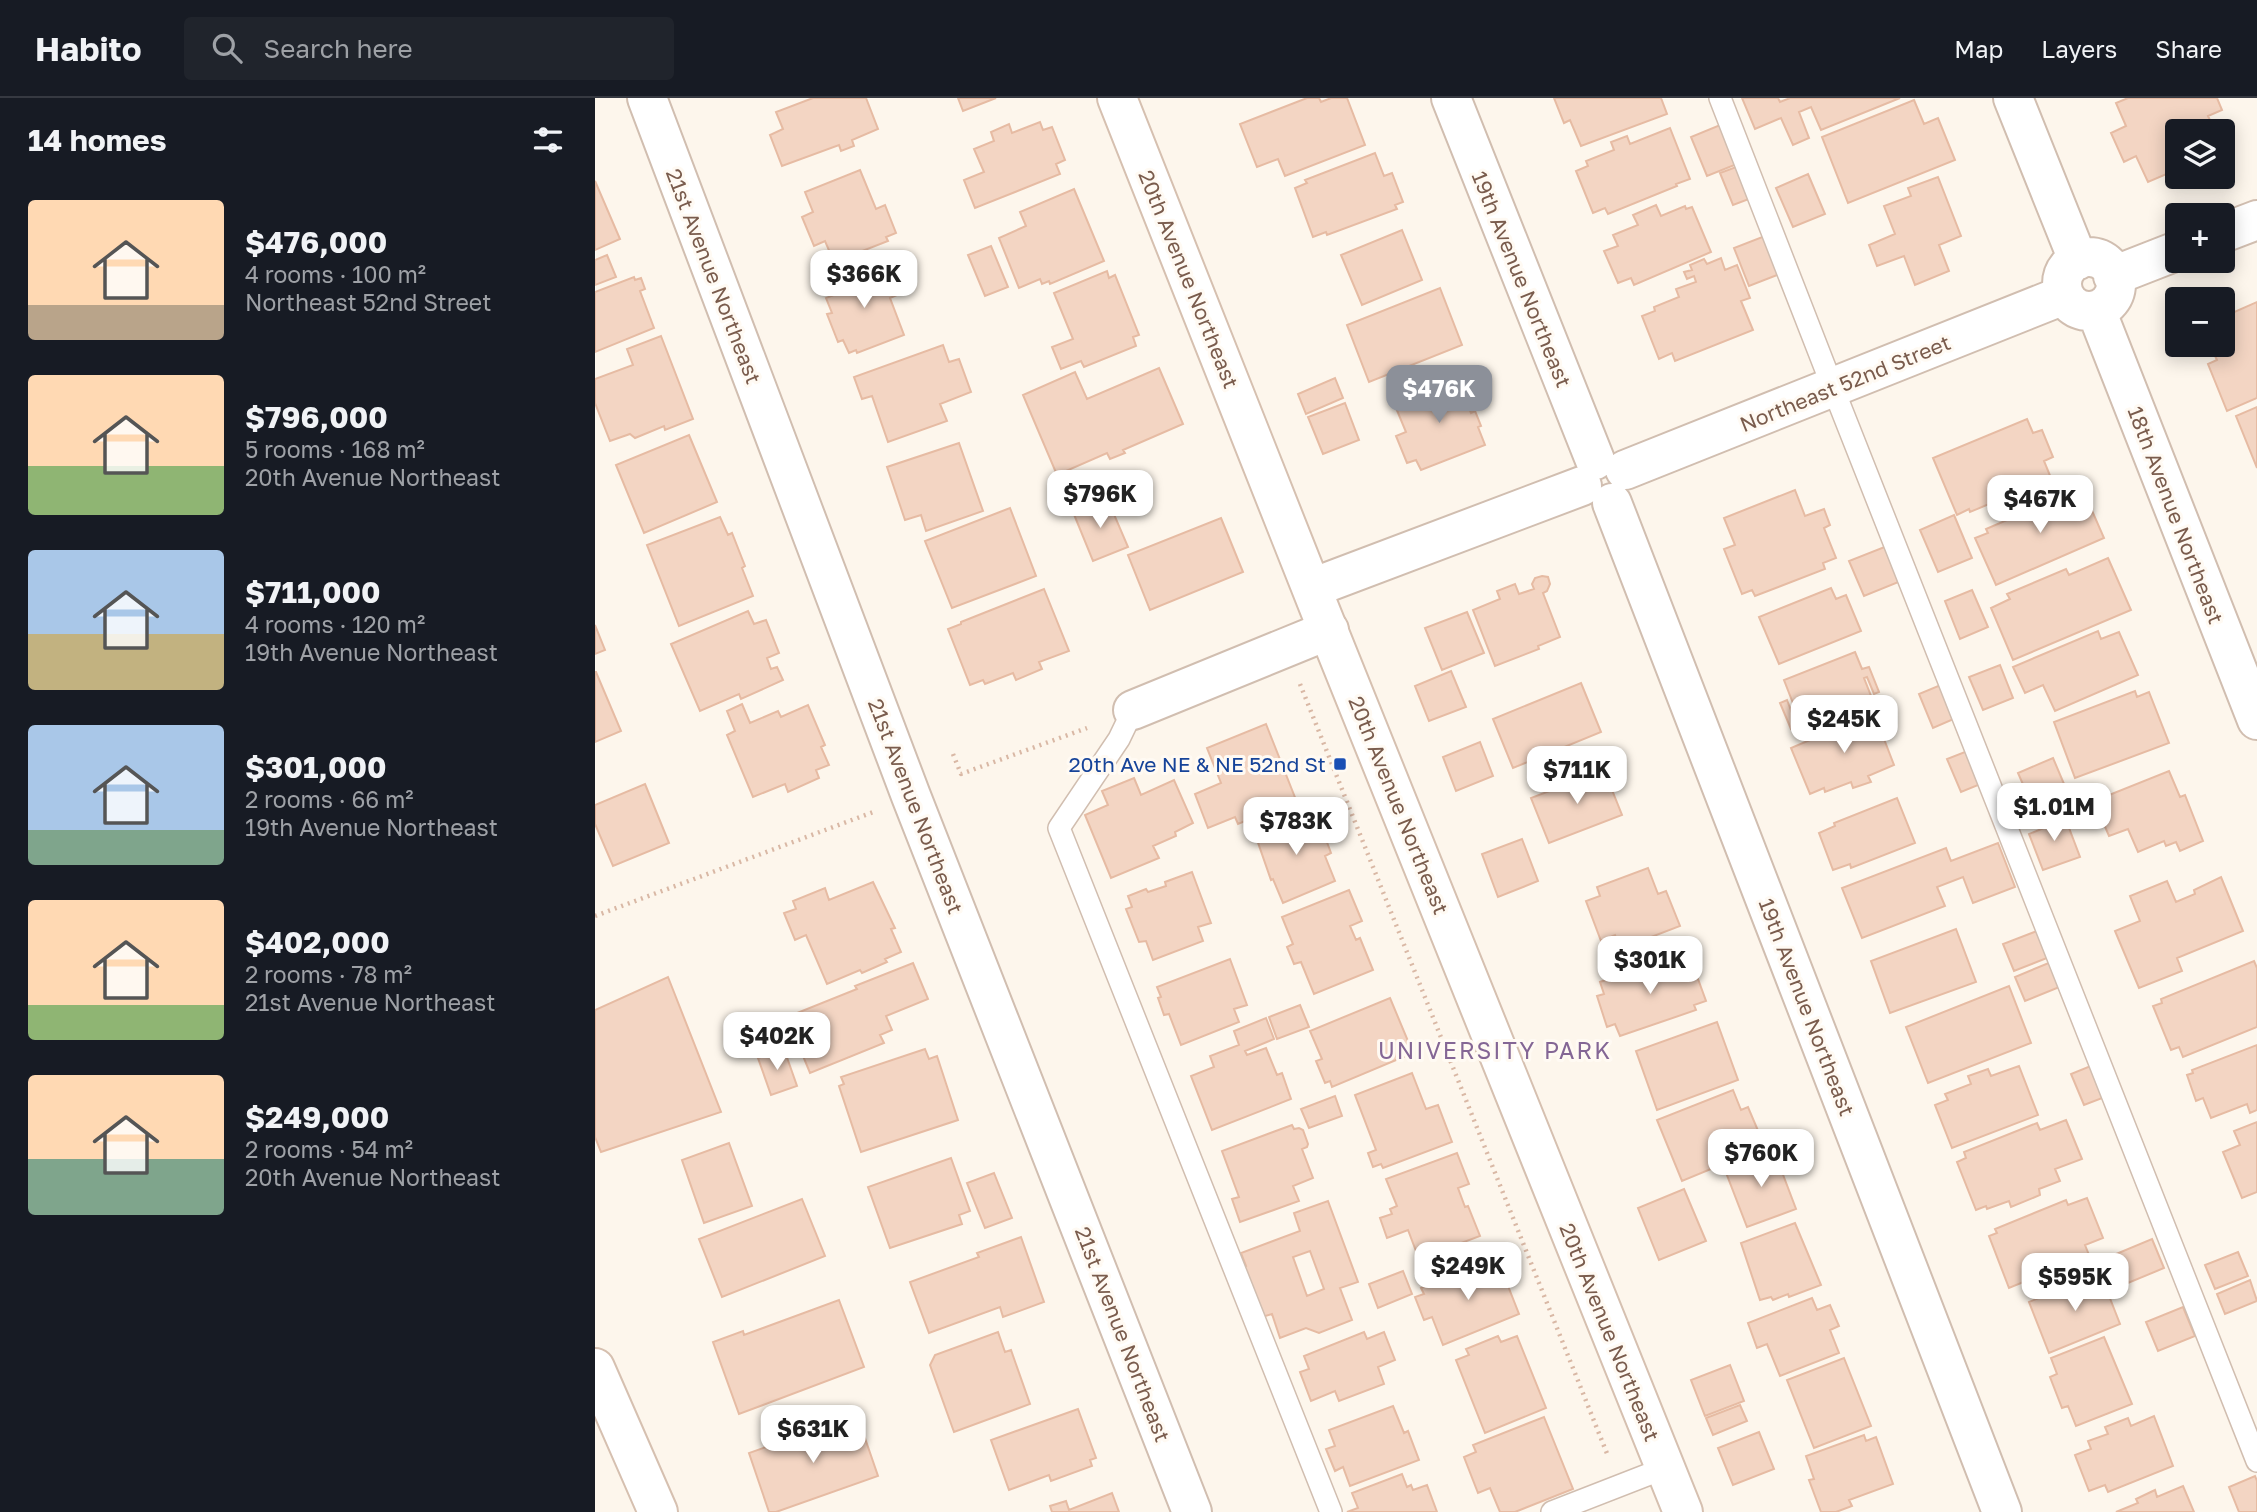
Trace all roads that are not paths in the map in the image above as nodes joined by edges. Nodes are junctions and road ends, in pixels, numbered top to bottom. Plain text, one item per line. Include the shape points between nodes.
1 (647, 98) edge
2 (1117, 98) edge
3 (1451, 98) edge
4 (1720, 98) edge
5 (2014, 98) edge
6 (2257, 220) edge
7 (2235, 228) edge
8 (2165, 256) edge
9 (2078, 260) junction
10 (2113, 276) junction
11 (2080, 303) junction
12 (1833, 388) junction
13 (1604, 480) junction
14 (1312, 588) junction
15 (1329, 630) junction
16 (1133, 710) joint
17 (2257, 720) edge
18 (595, 1368) edge
19 (2257, 1461) edge
20 (1665, 1468) junction
21 (659, 1512) edge
22 (1192, 1512) edge
23 (1331, 1512) edge
24 (1552, 1512) edge
25 (1683, 1512) edge
26 (2002, 1512) edge

1 - 22 street, 21st Avenue Northeast via 911,796
2 - 14 street, 20th Avenue Northeast
3 - 13 street, 19th Avenue Northeast
4 - 12 lane
5 - 9 street
6 - 7 street
8 - 10 street
9 - 10 street via 2101,261
9 - 11 street via 2069,266 2062,282
10 - 11 street via 2115,289 2106,304
11 - 12 street, Northeast 52nd Street
11 - 17 street, 18th Avenue Northeast
12 - 13 street, Northeast 52nd Street
12 - 19 lane
13 - 14 street, Northeast 52nd Street
13 - 26 street, 19th Avenue Northeast
14 - 15 street, 20th Avenue Northeast
15 - 16 street
15 - 20 street, 20th Avenue Northeast
16 - 23 lane via 1119,739 1059,828
18 - 21 street
20 - 24 lane
20 - 25 street, 20th Avenue Northeast

